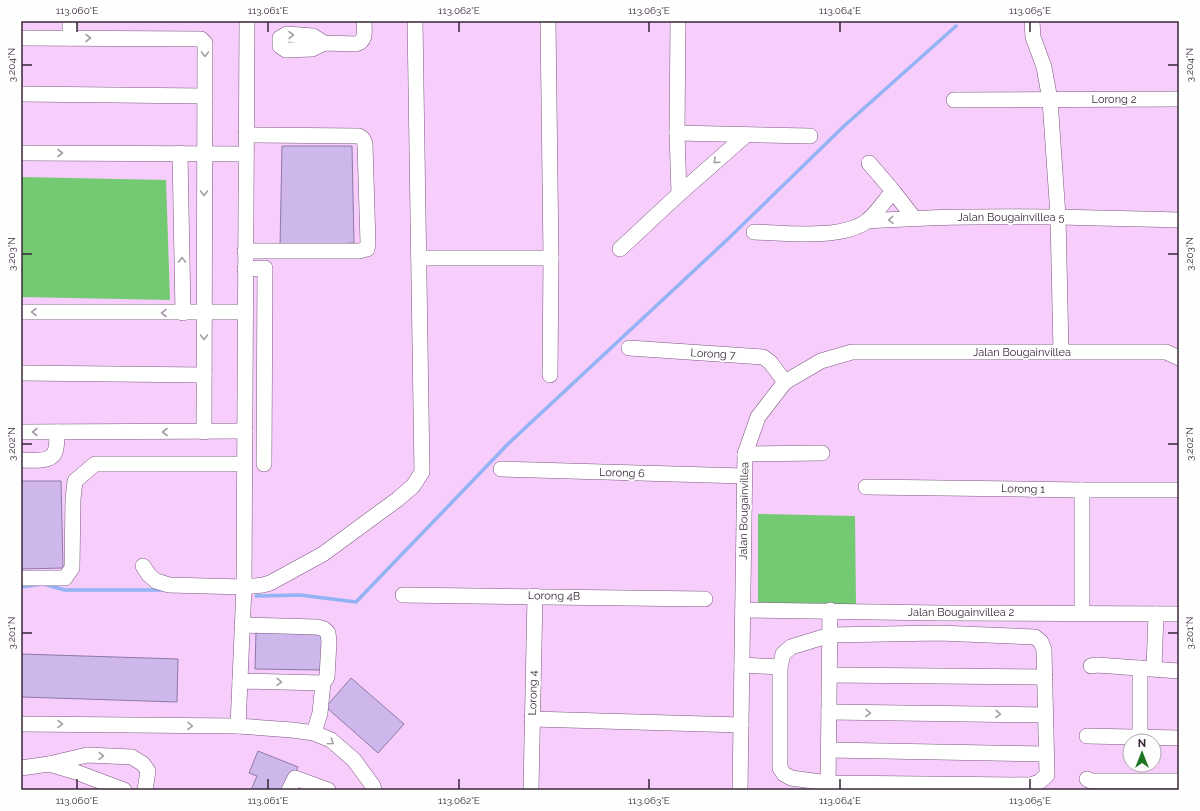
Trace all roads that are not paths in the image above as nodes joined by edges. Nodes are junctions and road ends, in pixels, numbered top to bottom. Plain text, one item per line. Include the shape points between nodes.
1 (70, 21) edge
2 (247, 21) edge
3 (364, 21) edge
4 (415, 21) edge
5 (548, 21) edge
6 (678, 21) edge
7 (1032, 21) edge
8 (21, 38) edge
9 (70, 38) junction
10 (324, 43) dead end
11 (21, 94) edge
12 (205, 96) junction
13 (1179, 99) edge
14 (954, 100) dead end
15 (1050, 100) junction
16 (678, 133) junction
17 (246, 135) junction
18 (746, 135) junction
19 (810, 136) dead end
20 (21, 153) edge
21 (180, 153) junction
22 (204, 154) junction
23 (246, 154) junction
24 (869, 163) dead end
25 (893, 190) junction
26 (679, 194) junction
27 (1058, 216) junction
28 (914, 218) junction
29 (1179, 220) edge
30 (867, 221) junction
31 (754, 232) dead end
32 (620, 250) dead end
33 (246, 251) junction
34 (419, 258) junction
35 (551, 258) junction
36 (246, 269) junction
37 (21, 312) edge
38 (245, 312) junction
39 (183, 313) junction
40 (204, 313) junction
41 (629, 348) dead end
42 (1062, 352) junction
43 (1179, 358) edge
44 (21, 373) edge
45 (204, 375) junction
46 (550, 375) dead end
47 (785, 382) junction
48 (244, 431) junction
49 (21, 432) edge
50 (57, 432) junction
51 (204, 432) junction
52 (822, 452) dead end
53 (745, 454) junction
54 (21, 460) edge
55 (244, 464) junction
56 (264, 464) dead end
57 (501, 469) dead end
58 (744, 476) junction
59 (866, 487) dead end
60 (1082, 490) junction
61 (1179, 490) edge
62 (143, 566) dead end
63 (21, 578) edge
64 (244, 587) junction
65 (403, 595) dead end
66 (535, 596) junction
67 (704, 599) dead end
68 (743, 610) junction
69 (830, 610) junction
70 (939, 613) junction
71 (1082, 613) junction
72 (1156, 614) junction
73 (1179, 614) edge
74 (242, 624) junction
75 (939, 633) junction
76 (830, 636) junction
77 (742, 665) junction
78 (1091, 666) dead end
79 (780, 667) junction
80 (1147, 668) junction
81 (1179, 670) edge
82 (830, 675) junction
83 (1044, 677) junction
84 (240, 681) junction
85 (323, 683) junction
86 (829, 712) junction
87 (1045, 715) junction
88 (532, 718) junction
89 (21, 724) edge
90 (741, 725) junction
91 (238, 726) junction
92 (314, 733) junction
93 (1140, 733) edge
94 (1087, 736) dead end
95 (1122, 737) edge
96 (1162, 738) edge
97 (1179, 738) edge
98 (829, 750) junction
99 (1046, 754) junction
100 (49, 764) junction
101 (21, 768) edge
102 (1087, 779) dead end
103 (1179, 782) edge
104 (828, 786) edge
105 (1133, 786) edge
106 (938, 787) edge
107 (124, 790) edge
108 (145, 790) edge
109 (289, 790) edge
110 (328, 790) edge
111 (374, 790) edge
112 (531, 790) edge
113 (740, 790) edge

1 - 9 street
2 - 17 street
3 - 10 street via 364,39 361,42
4 - 34 street
5 - 35 street
6 - 16 street
7 - 15 street
8 - 9 street
9 -> 12 street via 201,39 205,43
11 - 12 street
12 - 22 street
13 - 15 street, Lorong 2
14 - 15 street, Lorong 2
15 - 27 street
16 - 18 street
16 - 26 street
17 - 23 street
17 - 33 street via 359,136 363,139 368,244 367,248 359,251
18 - 19 street
18 -> 26 street
20 -> 21 street
21 - 22 street
39 -> 21 street
22 - 23 street
22 -> 40 street
23 - 33 street
24 - 25 street
25 - 28 street
25 - 30 street
26 - 32 street
27 - 28 street, Jalan Bougainvillea 5
27 - 29 street, Jalan Bougainvillea 5
27 - 42 street
28 -> 30 street, Jalan Bougainvillea 5
30 - 31 street via 852,229 836,233
33 - 36 street
34 - 35 street
34 - 64 street via 422,472 413,486 398,499 323,554 270,583
35 - 46 street
36 - 38 street
36 - 56 street via 264,268
39 -> 37 street
38 - 40 street
38 - 48 street
39 - 40 street
40 -> 45 street
41 - 47 street, Lorong 7 via 763,357
42 - 43 street, Jalan Bougainvillea via 1166,352
42 - 47 street, Jalan Bougainvillea via 852,352 821,361
44 - 45 street
45 - 51 street
47 - 53 street, Jalan Bougainvillea via 758,418
48 - 51 street
48 - 55 street
50 -> 49 street
51 -> 50 street
50 - 54 street via 53,456 45,460
52 - 53 street
53 - 58 street, Jalan Bougainvillea
55 - 63 street via 94,464 75,481 72,568 65,578
55 - 64 street
57 - 58 street, Lorong 6
58 - 68 street, Jalan Bougainvillea
59 - 60 street, Lorong 1
60 - 61 street, Lorong 1
60 - 71 street
62 - 64 street via 156,581 169,585
64 - 74 street
65 - 66 street, Lorong 4B
66 - 67 street, Lorong 4B
66 - 88 street, Lorong 4
68 - 69 street, Jalan Bougainvillea 2
68 - 77 street, Jalan Bougainvillea
69 - 70 street, Jalan Bougainvillea 2
69 - 76 street
70 - 71 street, Jalan Bougainvillea 2
70 - 75 street
71 - 72 street, Jalan Bougainvillea 2
72 - 73 street, Jalan Bougainvillea 2
72 - 80 street
74 - 84 street
74 - 85 street via 324,629 328,633 329,642 327,677
75 - 76 street
75 - 83 street via 1035,637 1041,642 1044,650
76 - 79 street via 791,647 783,654
76 - 82 street
77 - 79 street
77 - 90 street, Jalan Bougainvillea
78 - 80 street
79 - 104 street via 780,768 791,778
80 - 81 street
80 - 93 street
82 - 83 street
82 - 86 street
83 - 87 street
84 -> 85 street
84 - 91 street
85 - 92 street via 320,713
86 -> 87 street
86 - 98 street
87 - 99 street
88 - 90 street
88 - 112 street, Lorong 4
89 -> 91 street
90 - 113 street, Jalan Bougainvillea
91 - 92 street
92 -> 111 street via 331,740 354,760
94 - 95 street
96 - 97 street
98 - 99 street
98 - 104 street
99 - 106 street via 1047,775 1039,782
100 - 101 street
100 - 107 street
100 -> 108 street via 87,755 132,757 148,771
102 - 105 street
103 - 105 street
104 - 106 street
109 - 110 street via 295,778

